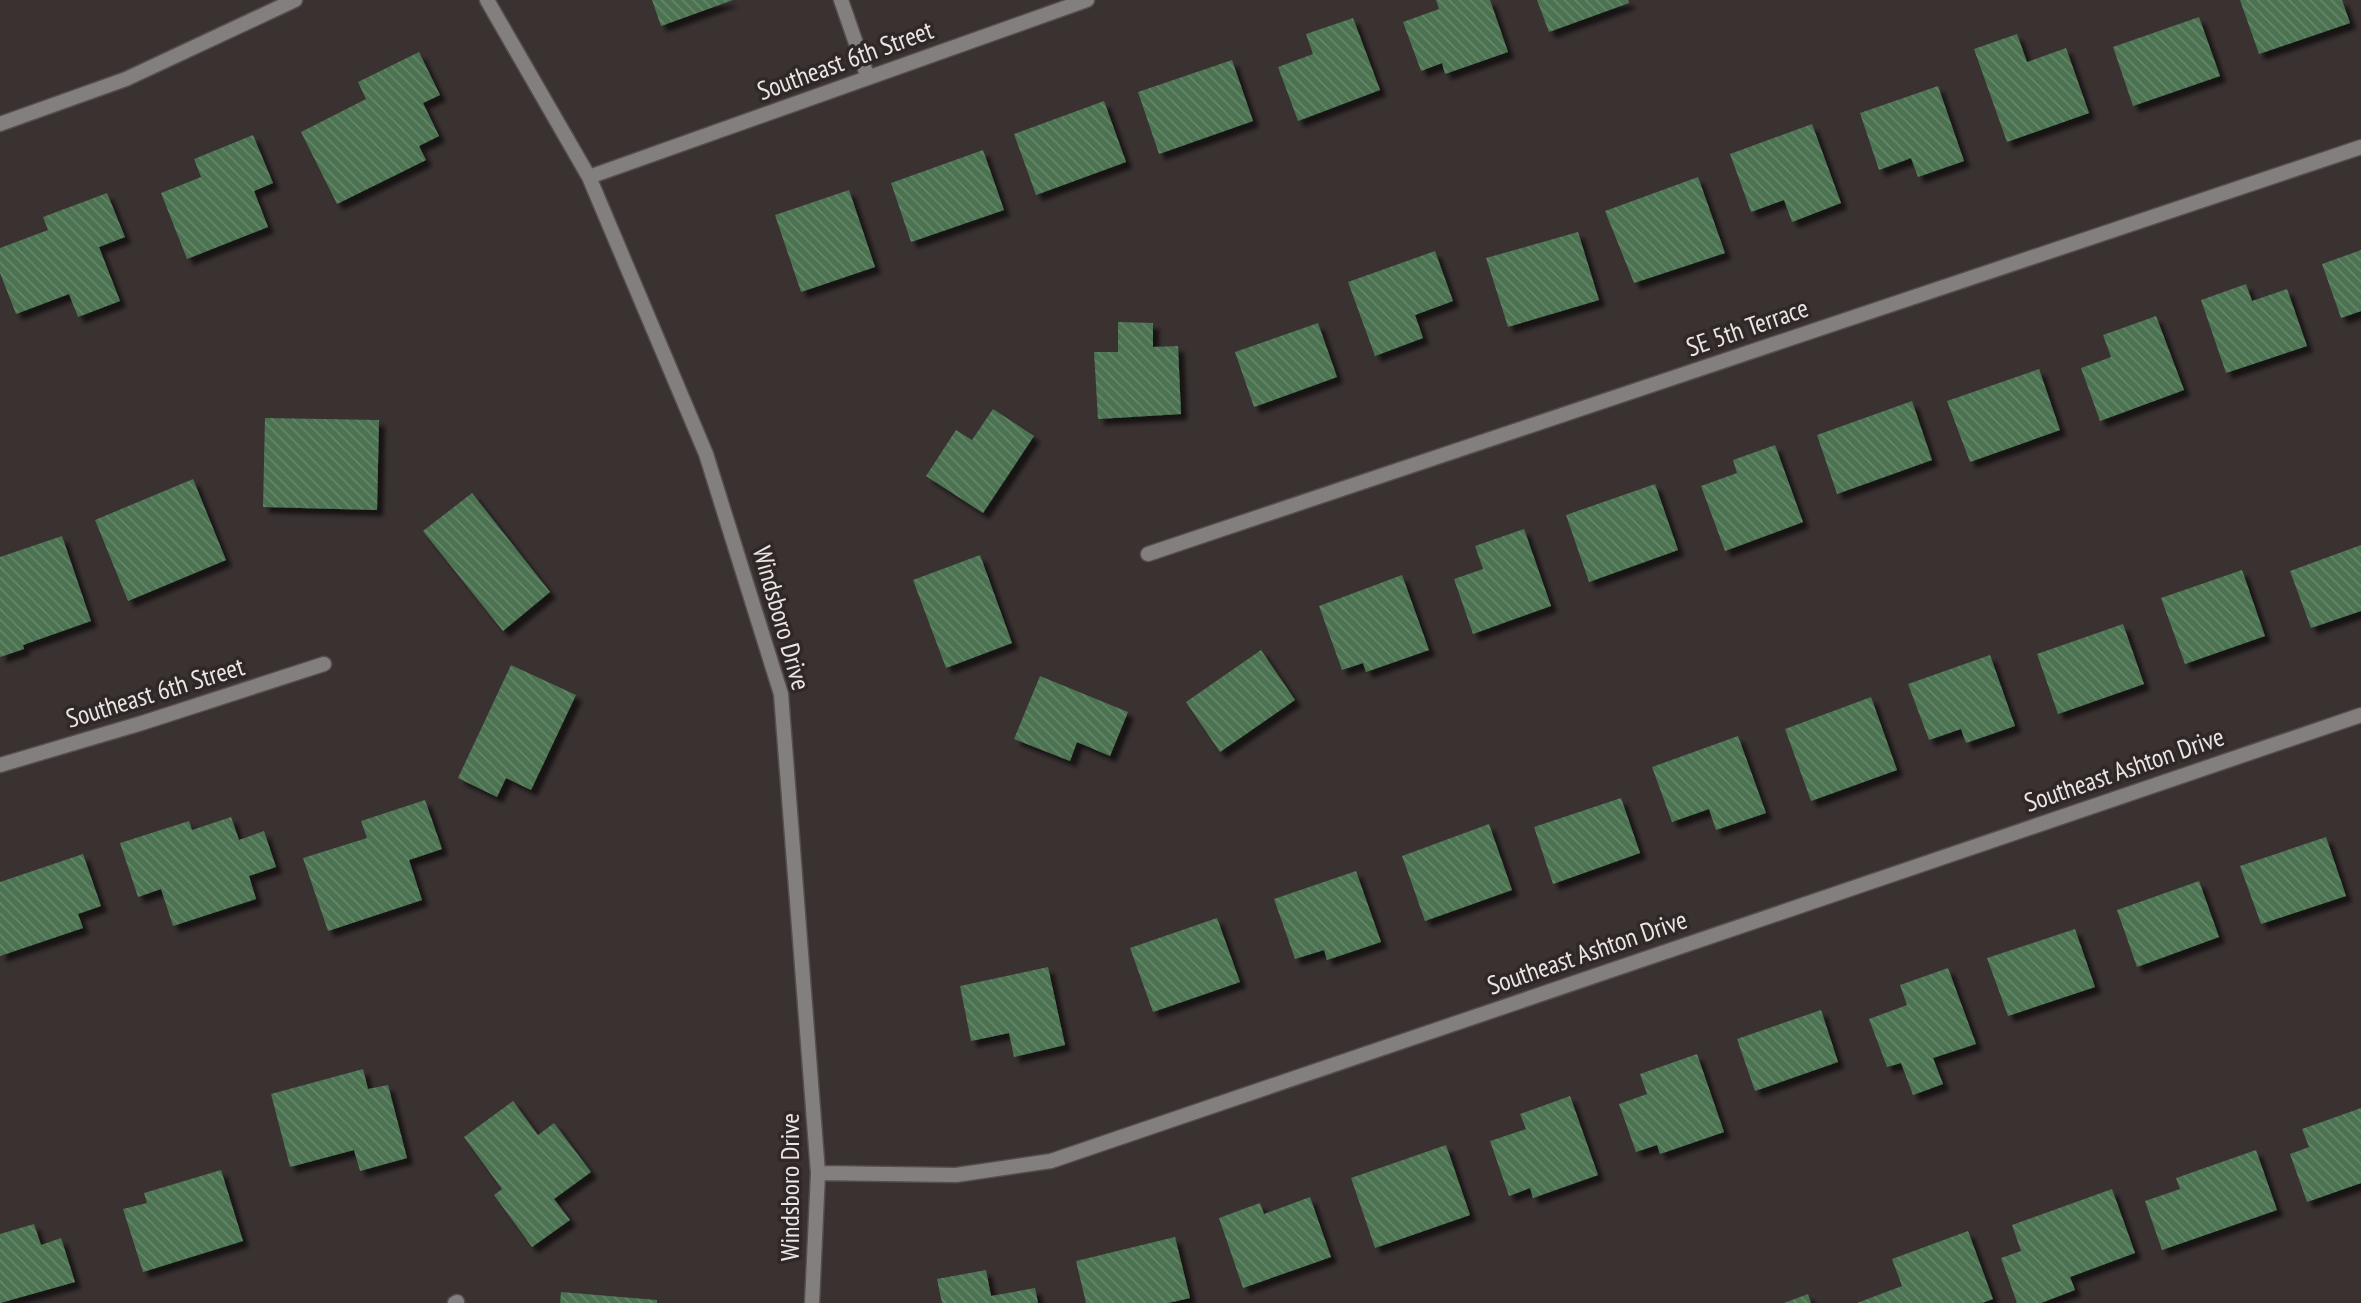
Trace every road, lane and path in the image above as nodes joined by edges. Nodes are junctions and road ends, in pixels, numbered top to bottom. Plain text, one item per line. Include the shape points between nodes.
1 (295, 0) edge
2 (487, 0) edge
3 (841, 0) edge
4 (1087, 0) edge
5 (868, 78) junction
6 (0, 124) edge
7 (2361, 147) edge
8 (589, 177) junction
9 (1148, 554) dead end
10 (324, 664) dead end
11 (2361, 715) edge
12 (0, 765) edge
13 (818, 1173) junction
14 (812, 1303) edge

1 - 6 street via 126,79
2 - 8 street, Windsboro Drive
3 - 5 street
4 - 5 street, Southeast 6th Street
5 - 8 street, Southeast 6th Street
7 - 9 street, SE 5th Terrace
8 - 13 street, Windsboro Drive via 706,454 781,694
10 - 12 street, Southeast 6th Street
11 - 13 street, Southeast Ashton Drive via 1051,1161 956,1175
13 - 14 street, Windsboro Drive

